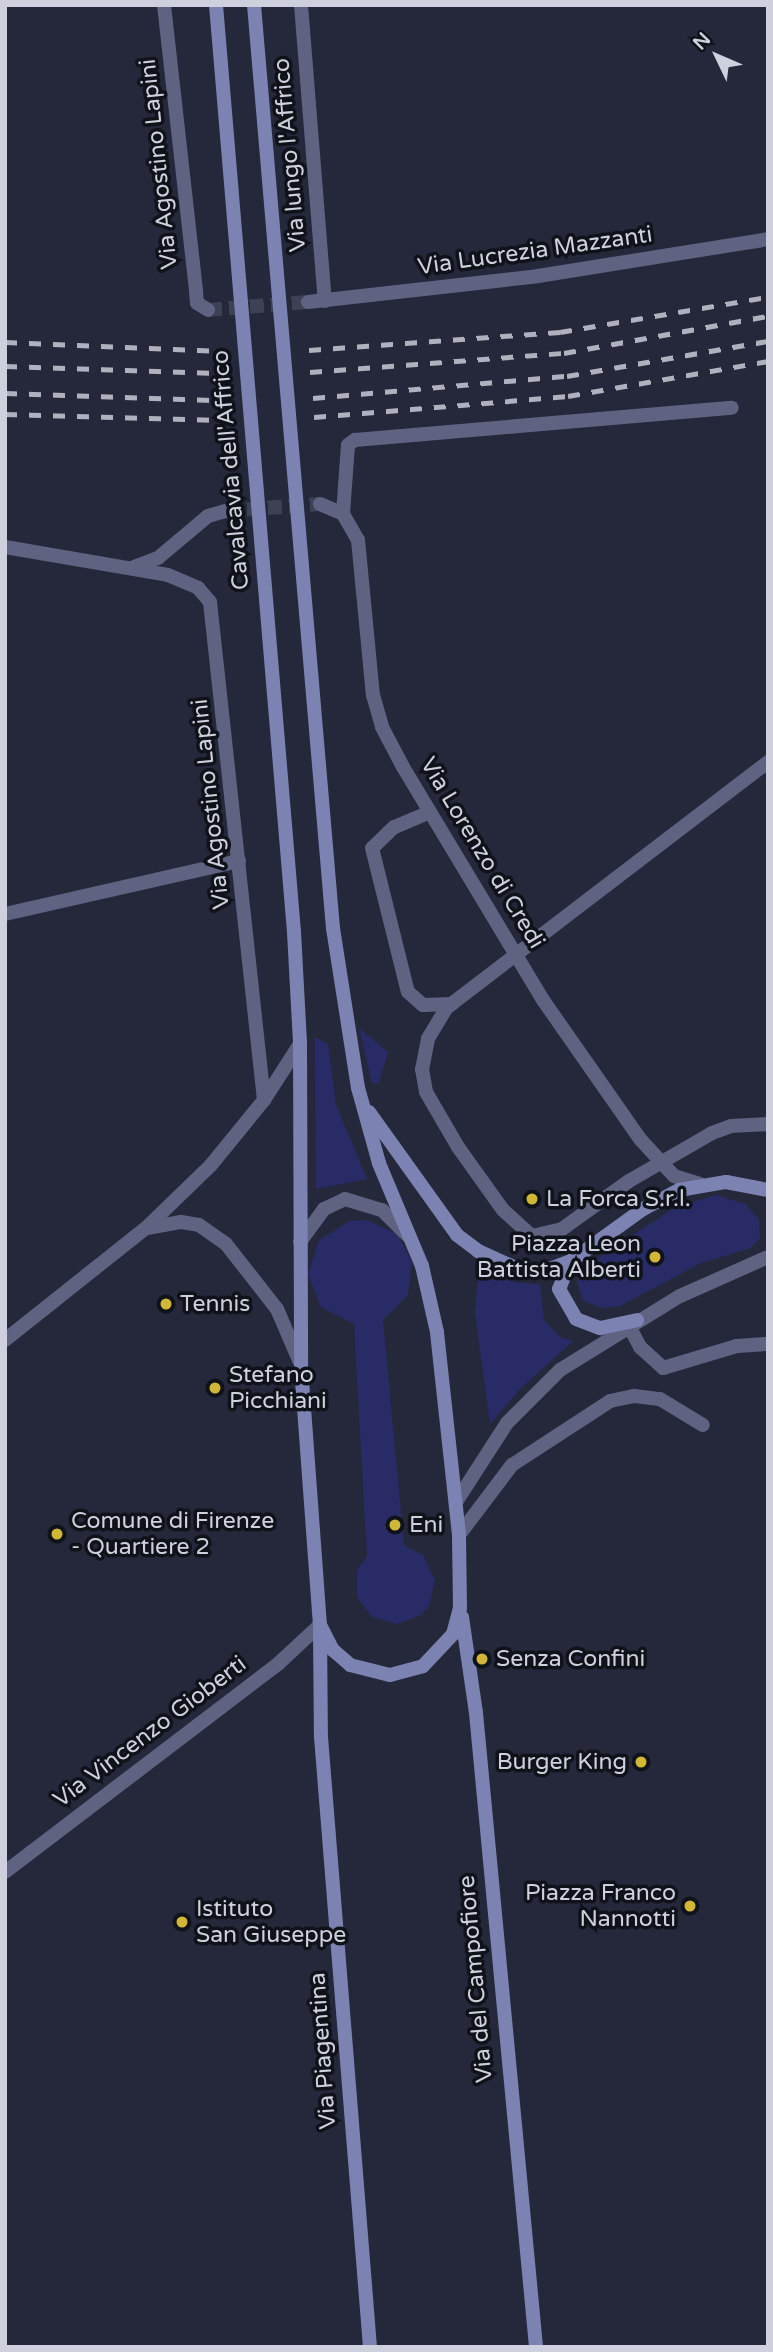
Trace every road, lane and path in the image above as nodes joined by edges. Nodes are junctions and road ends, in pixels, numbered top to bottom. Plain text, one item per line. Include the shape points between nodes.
1 (164, 5) edge
2 (216, 5) edge
3 (254, 5) edge
4 (301, 5) edge
5 (768, 239) edge
6 (325, 301) junction
7 (308, 302) tunnel mouth
8 (208, 310) dead end
9 (732, 408) dead end
10 (320, 504) tunnel mouth
11 (226, 511) tunnel mouth
12 (343, 514) junction
13 (5, 547) edge
14 (122, 567) junction
15 (768, 762) edge
16 (430, 812) junction
17 (239, 861) junction
18 (5, 914) edge
19 (518, 955) junction
20 (450, 1006) junction
21 (300, 1044) junction
22 (358, 1088) junction
23 (264, 1100) junction
24 (768, 1124) edge
25 (659, 1162) junction
26 (700, 1184) junction
27 (768, 1190) edge
28 (146, 1228) junction
29 (413, 1241) junction
30 (300, 1242) junction
31 (768, 1257) edge
32 (571, 1261) junction
33 (745, 1270) junction
34 (768, 1270) edge
35 (633, 1323) junction
36 (5, 1340) edge
37 (768, 1344) edge
38 (301, 1367) junction
39 (703, 1426) dead end
40 (456, 1502) junction
41 (459, 1535) junction
42 (460, 1608) junction
43 (320, 1625) junction
44 (5, 1872) edge
45 (370, 2347) edge
46 (536, 2347) edge

1 - 8 street, Via Agostino Lapini via 197,303
2 - 21 street, Cavalcavia dell'Affrico, bridge
3 - 22 street, bridge via 333,928
4 - 6 street, Via lungo l'Affrico
5 - 6 street, Via Lucrezia Mazzanti via 538,276
6 - 7 street, Via Lucrezia Mazzanti
9 - 12 street via 355,440 348,445
10 - 12 street
11 - 14 street via 208,516 158,558
12 - 16 street, Via Lorenzo di Credi via 358,540 376,708
13 - 14 street, Via Agostino Lapini
14 - 17 street, Via Agostino Lapini via 183,580 210,602
15 - 19 street
16 - 19 street, Via Lorenzo di Credi
16 - 20 street via 394,827 372,849 408,992 423,1005
17 - 18 street
17 - 23 street, Via Agostino Lapini
19 - 20 street
19 - 25 street, Via Lorenzo di Credi via 543,1000
20 - 25 street via 422,1056 426,1092 478,1176 524,1232 532,1237 554,1233
21 - 23 street
21 - 30 street
22 - 29 street via 379,1163
22 - 32 street via 387,1140 457,1235 478,1251 516,1268 547,1270
23 - 28 street via 211,1166
24 - 25 street via 731,1126
25 - 26 street, Via Lorenzo di Credi via 674,1176
26 - 27 street via 726,1182
26 - 32 street via 663,1196
28 - 36 street
28 - 38 street via 181,1222 199,1225 226,1244 277,1309
29 - 30 street via 382,1210 345,1199 324,1209
29 - 40 street via 438,1332
30 - 38 street
31 - 33 street
32 - 35 street via 559,1289 576,1319 600,1328
33 - 34 street
33 - 35 street via 680,1296
35 - 37 street via 652,1362 663,1368 737,1346
35 - 40 street via 542,1385 507,1423
38 - 43 street
39 - 41 street via 660,1399 634,1396 610,1401 512,1465
40 - 41 street
41 - 42 street
42 - 43 street via 453,1634 442,1651 423,1666 401,1674 372,1674 350,1665 333,1650
42 - 46 street, Via del Campofiore via 476,1713
43 - 44 street, Via Vincenzo Gioberti via 279,1663
43 - 45 street, Via Piagentina via 321,1737

